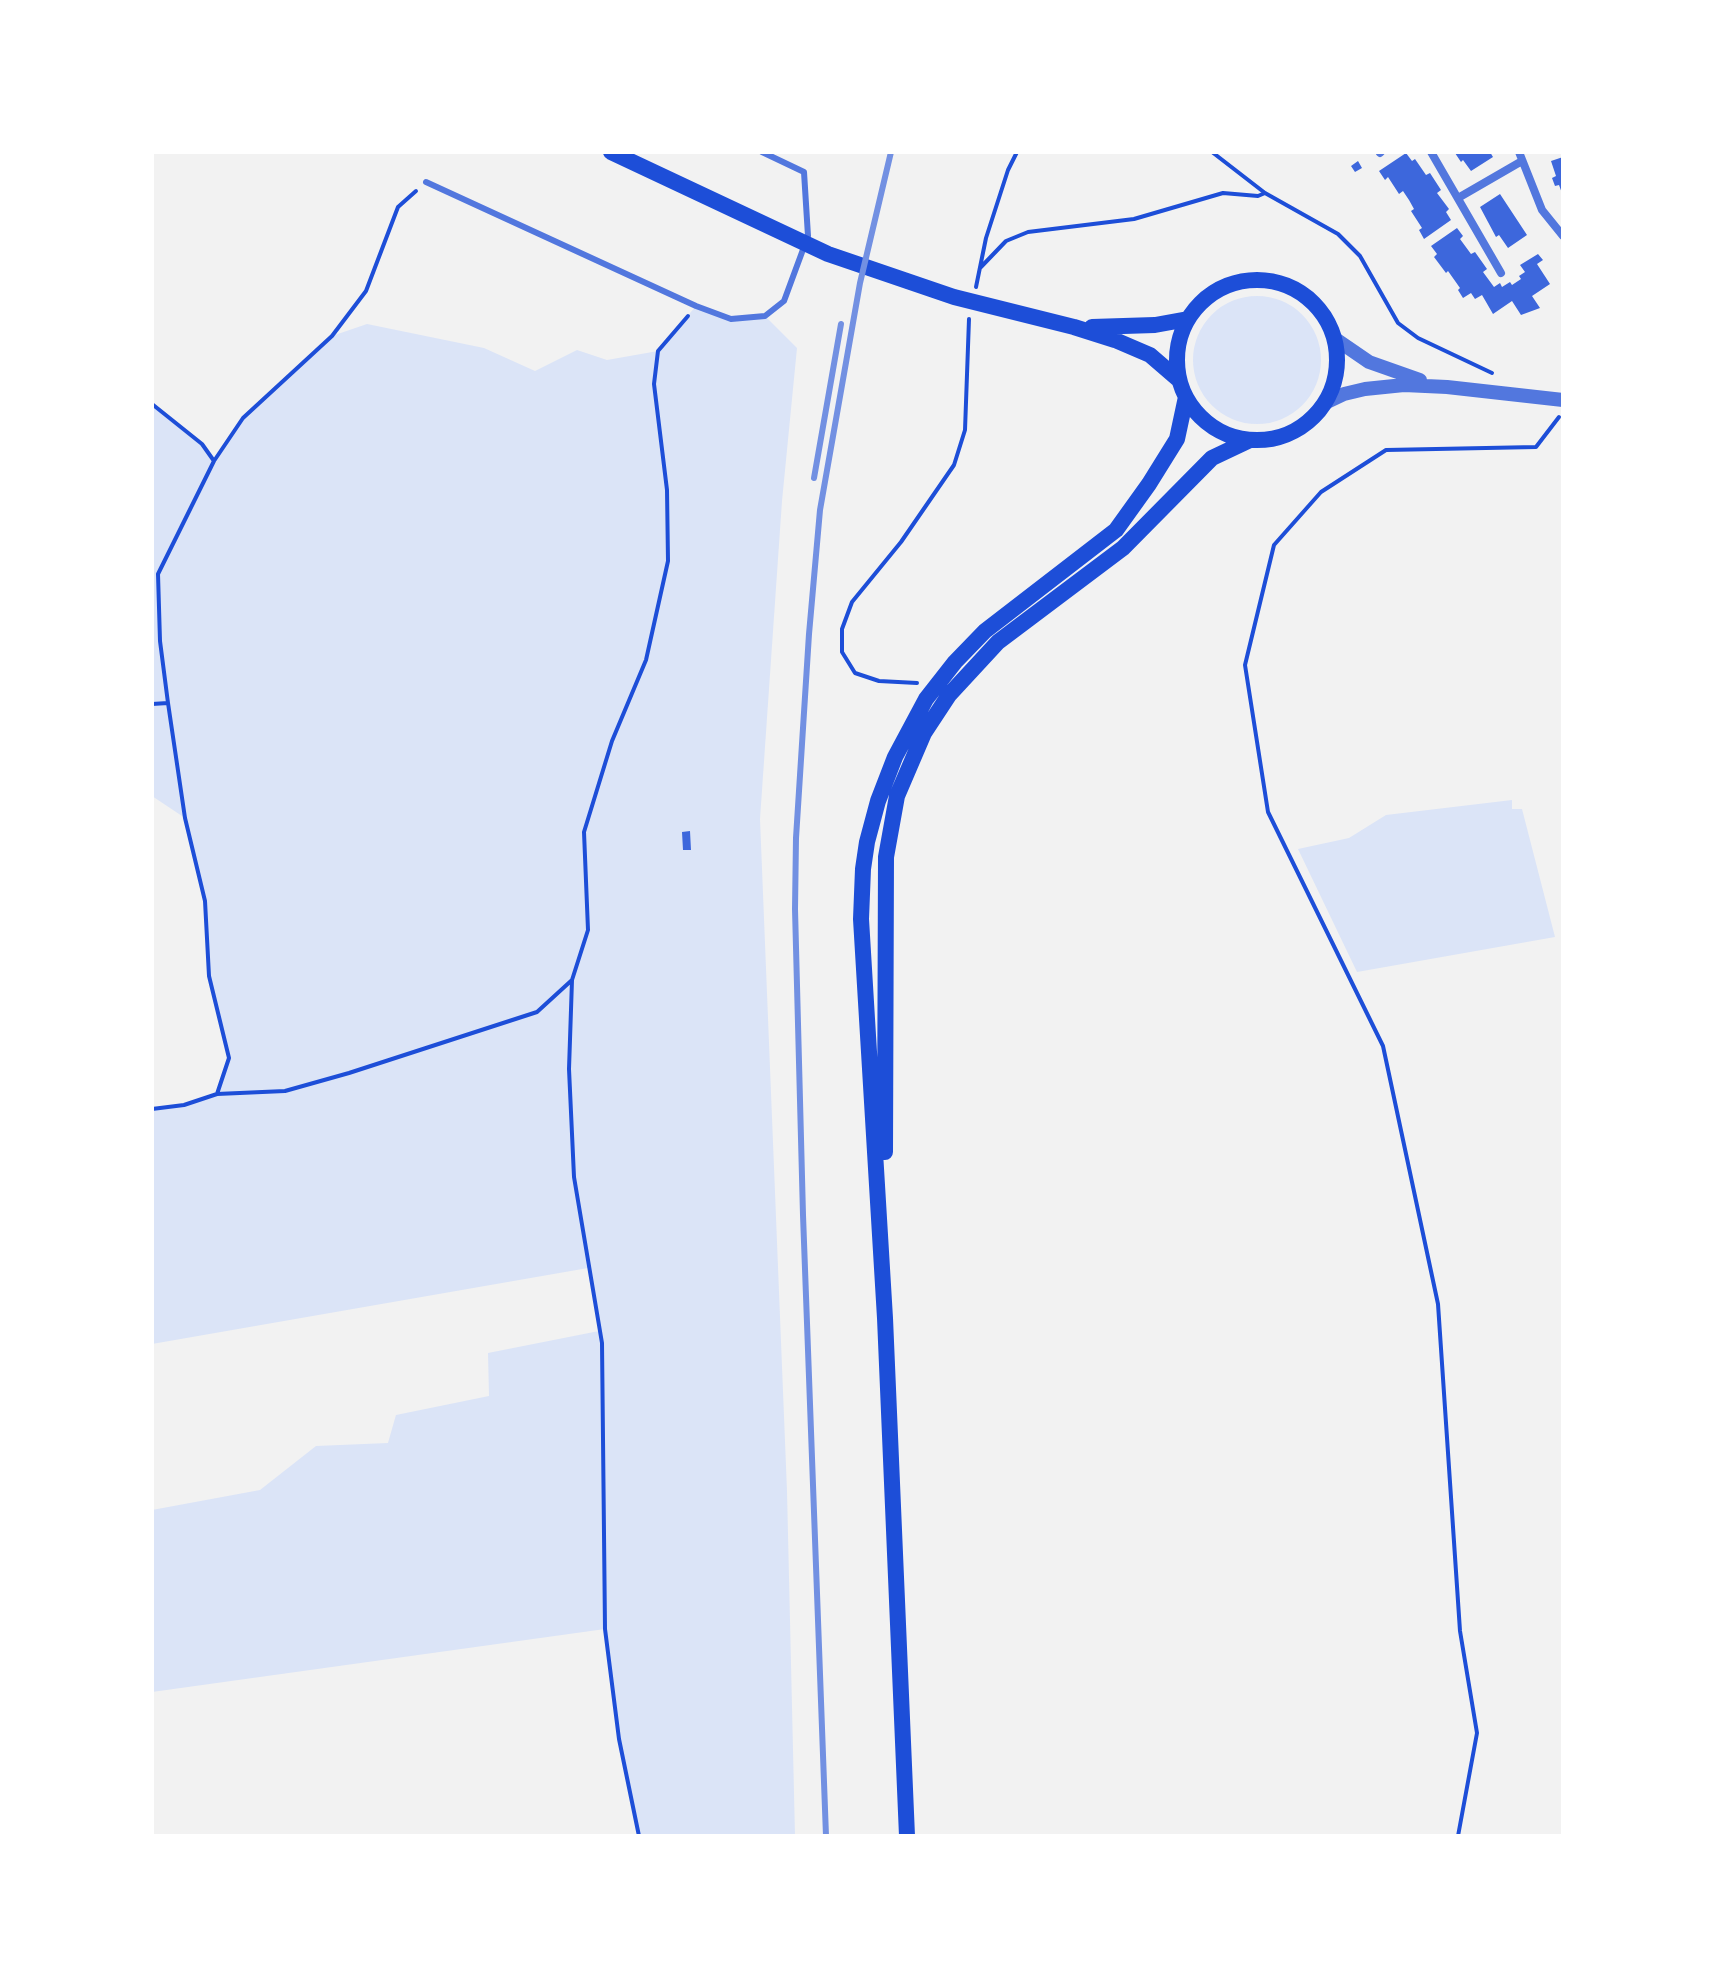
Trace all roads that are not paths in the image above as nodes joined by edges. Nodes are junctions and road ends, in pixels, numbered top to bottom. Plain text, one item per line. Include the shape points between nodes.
1 (611, 152) edge
2 (762, 152) edge
3 (1431, 152) edge
4 (1520, 157) edge
5 (426, 182) road end
6 (1458, 198) junction
7 (1563, 236) edge
8 (1501, 273) dead end
9 (1188, 319) junction
10 (1074, 327) junction
11 (1334, 338) junction
12 (1179, 380) junction
13 (1447, 387) junction
14 (1186, 397) junction
15 (1563, 400) edge
16 (1325, 403) junction
17 (1250, 440) junction
18 (885, 1318) junction
19 (907, 1836) edge

1 - 10 main road via 872,271
2 - 5 lane via 804,172 808,236 784,301 765,316 731,319 696,306
3 - 6 street
4 - 6 street
4 - 7 street via 1542,210
6 - 8 street
9 - 10 main road
9 - 11 main road via 1218,289 1267,280 1307,297 1322,312
9 - 12 main road via 1177,349
10 - 12 main road via 1150,355
11 - 13 street via 1369,362
11 - 16 main road via 1336,372
12 - 14 main road
13 - 15 street
13 - 16 street via 1365,389
14 - 17 main road via 1210,426
14 - 18 main road via 1177,439 1129,514 1096,547 985,631 955,662 910,726 878,801 863,869 861,919
16 - 17 main road via 1290,434
17 - 18 main road via 1212,458 1123,548 979,660 936,713 905,774 892,818 884,880
18 - 19 main road

